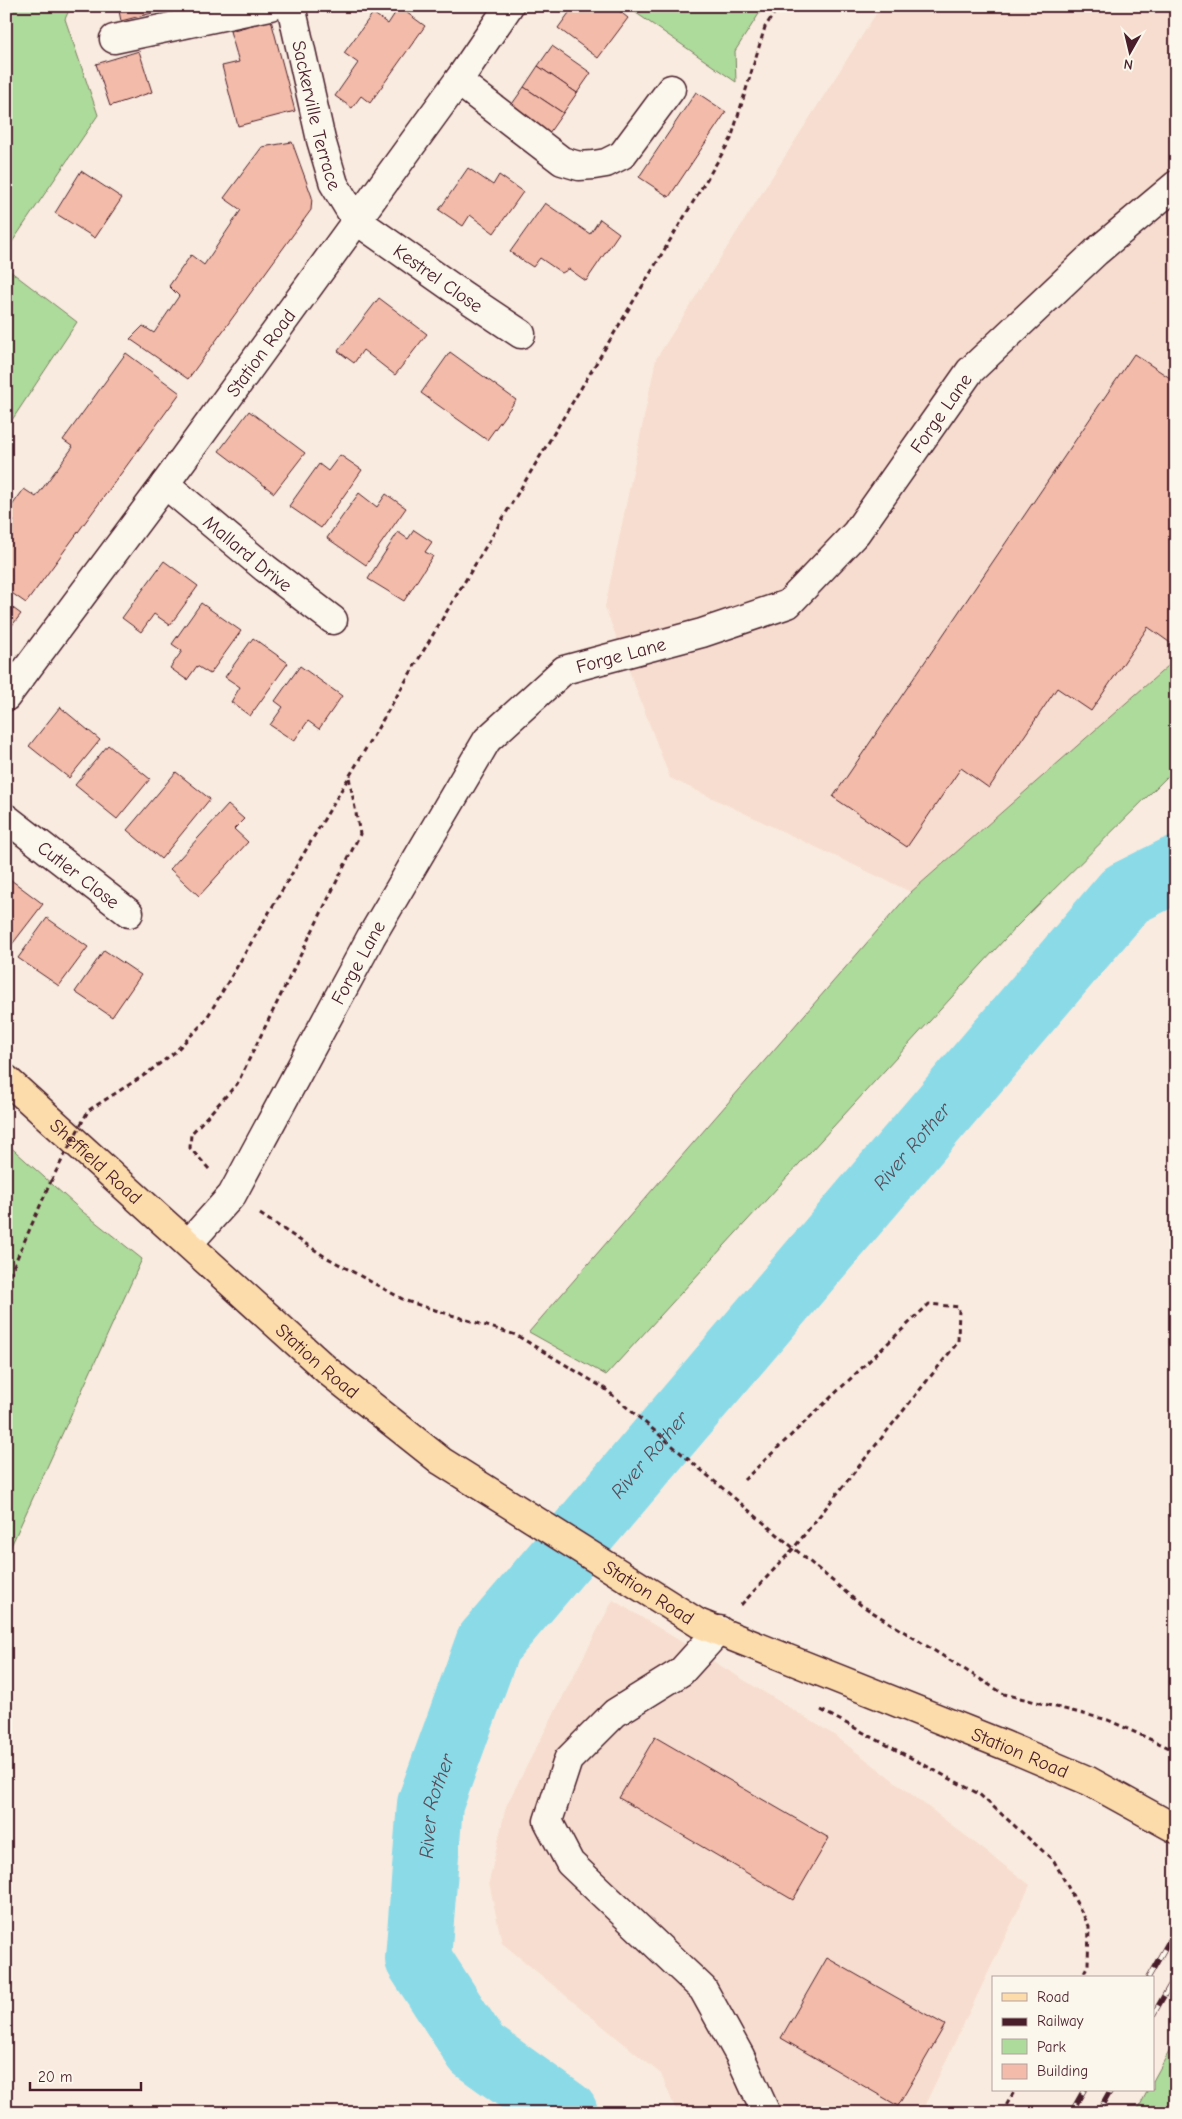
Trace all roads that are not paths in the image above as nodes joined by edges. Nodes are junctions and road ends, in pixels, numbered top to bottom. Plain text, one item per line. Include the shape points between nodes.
1 (270, 6) edge
2 (291, 6) edge
3 (509, 6) edge
4 (114, 39) dead end
5 (458, 81) junction
6 (671, 89) dead end
7 (1176, 185) edge
8 (356, 220) junction
9 (521, 334) dead end
10 (165, 484) junction
11 (333, 620) dead end
12 (6, 697) edge
13 (6, 818) edge
14 (129, 912) dead end
15 (6, 1079) edge
16 (188, 1243) junction
17 (719, 1630) junction
18 (1176, 1829) edge
19 (766, 2113) edge

1 - 4 street
2 - 8 street, Sackerville Terrace via 334,184
3 - 5 street, Station Road
5 - 6 street via 562,161 579,166 606,163 622,156
5 - 8 street, Station Road
7 - 16 street, Forge Lane via 1096,252 970,371 856,533 788,604 702,633 564,670 487,740 371,936 232,1195
8 - 9 street, Kestrel Close
8 - 10 street, Station Road
10 - 11 street, Mallard Drive
10 - 12 street, Station Road
13 - 14 street, Cutler Close
15 - 16 main road, Sheffield Road
16 - 17 main road, Station Road via 329,1372 441,1461 698,1622
17 - 18 main road, Station Road via 1089,1781
17 - 19 street via 681,1672 615,1713 568,1760 548,1821 570,1863 703,1990 740,2056

